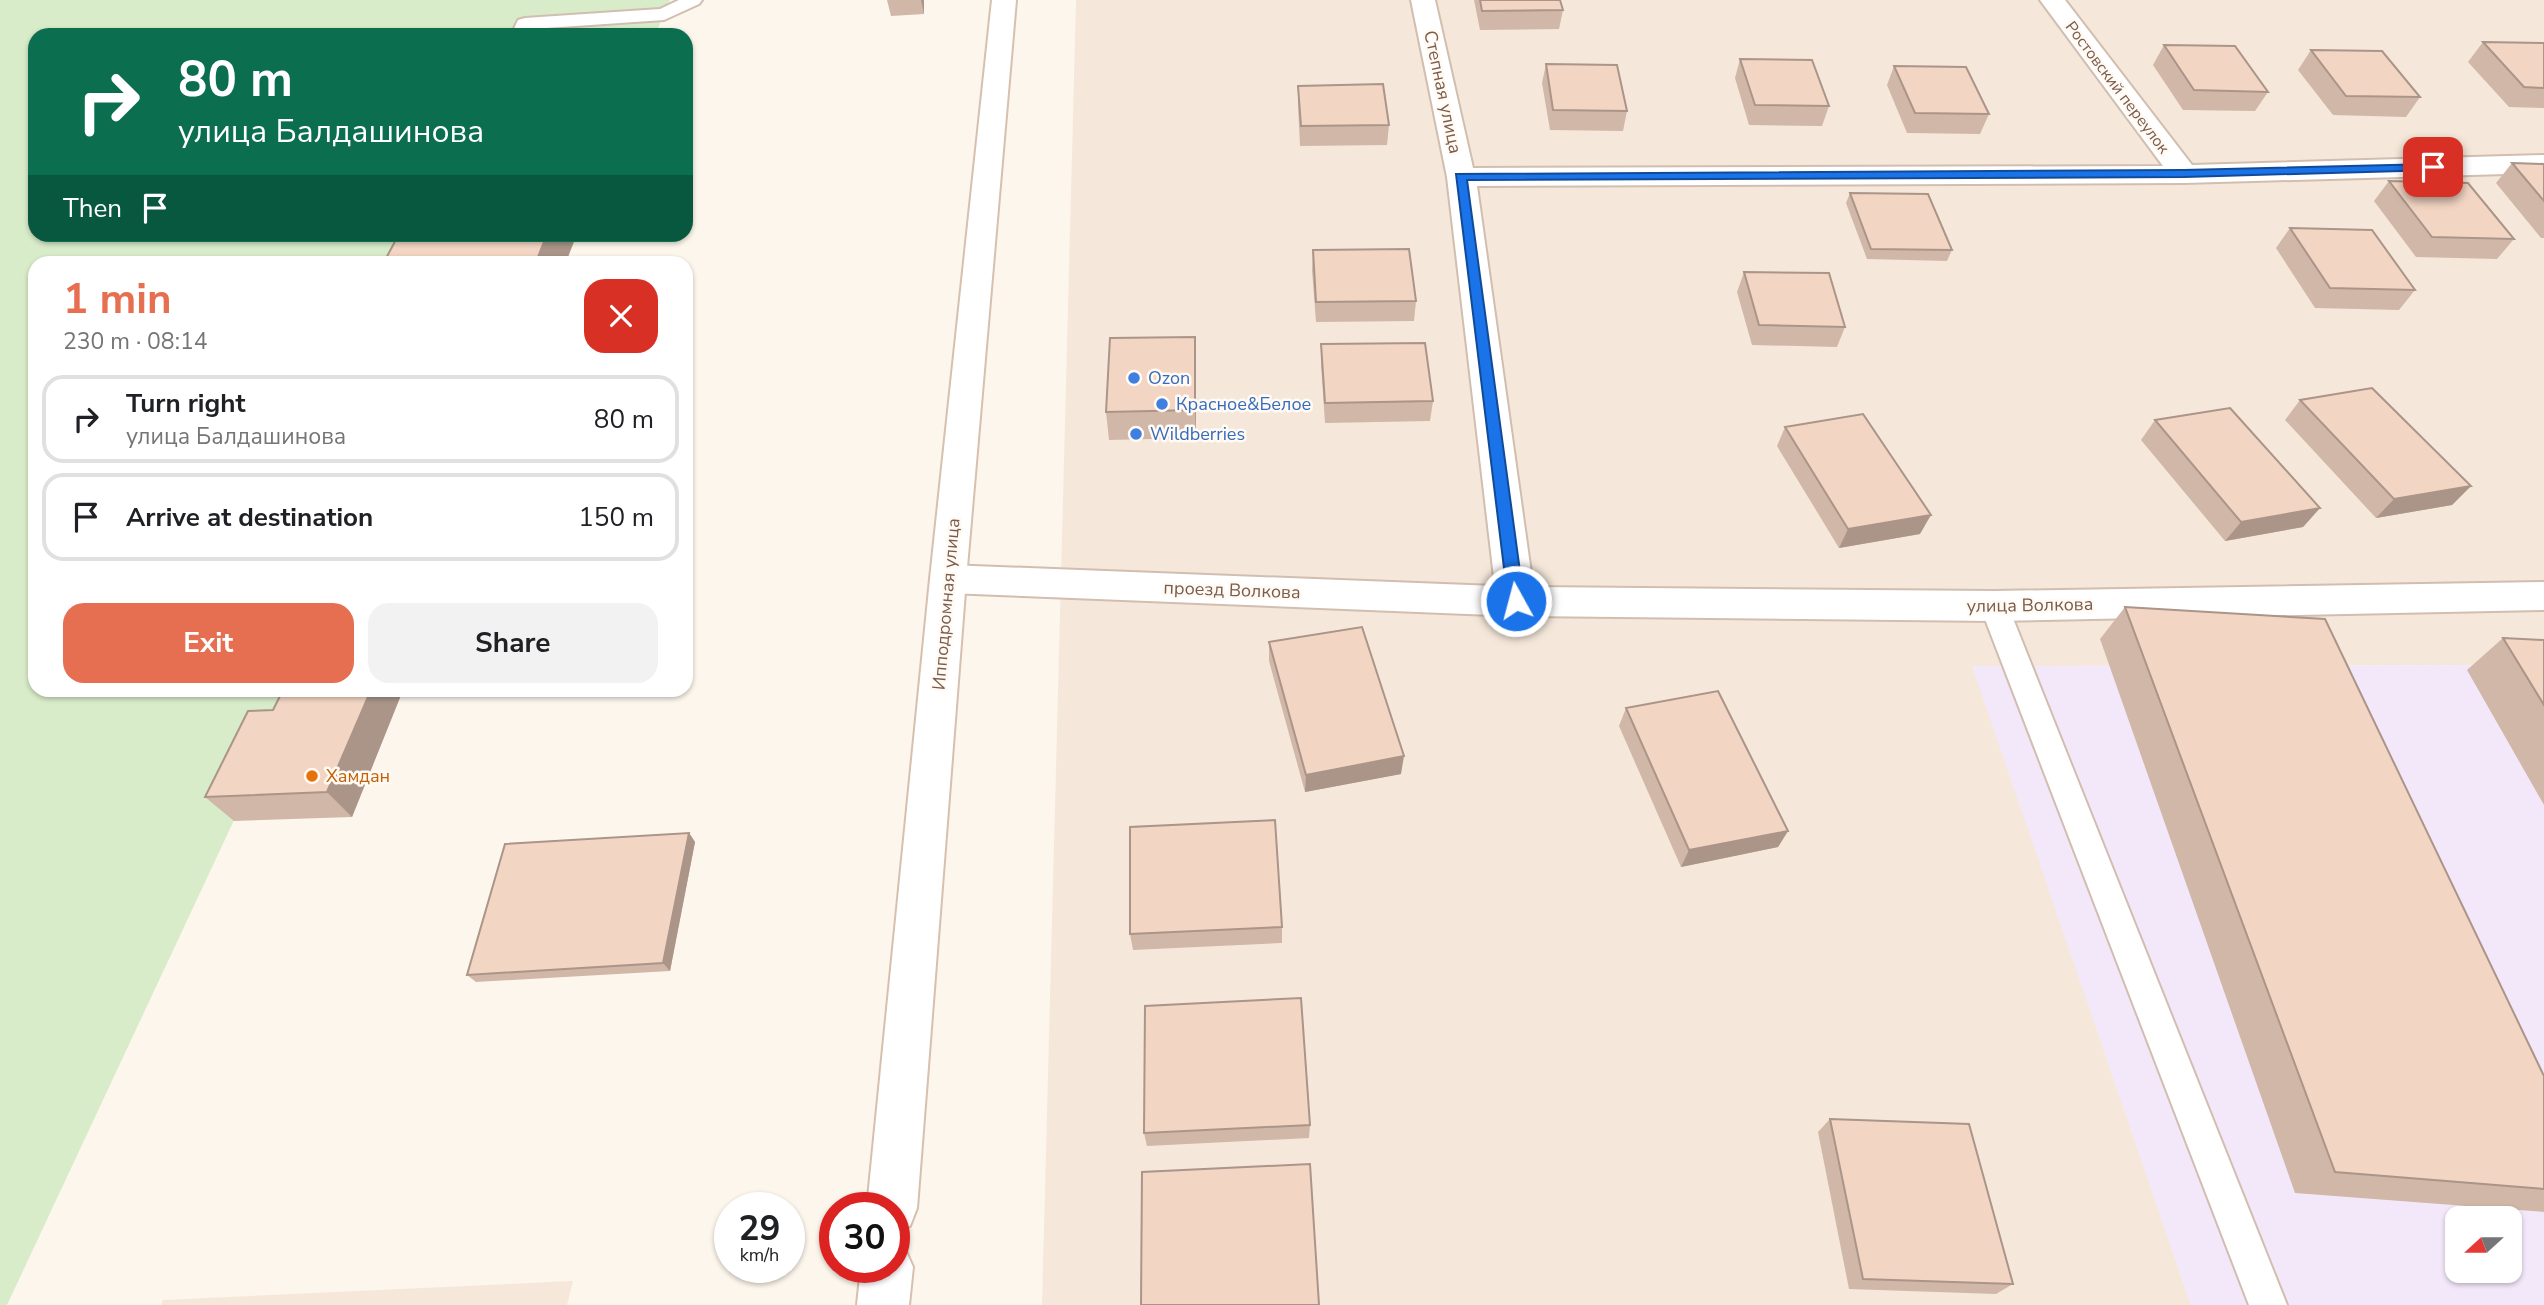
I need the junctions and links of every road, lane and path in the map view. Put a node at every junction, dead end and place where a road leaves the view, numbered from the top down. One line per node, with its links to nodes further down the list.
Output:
1 (536, 0): 6 (lane)
2 (693, 0): 7 (lane)
3 (1004, 0): 11 (street, Ипподромная улица)
4 (1423, 0): 10 (street, Степная улица)
5 (2052, 0): 9 (street, Ростовский переулок)
6 (523, 28)
7 (532, 28)
8 (2544, 164): 9 (street)
9 (2184, 174): 10 (street)
10 (1461, 177): 13 (street, Степная улица)
11 (948, 579): 13 (street, проезд Волкова); 15 (street, Ипподромная улица)
12 (2544, 596): 14 (street, улица Волкова)
13 (1516, 601): 14 (street, улица Волкова)
14 (1994, 606): 18 (lane)
15 (893, 1192)
16 (885, 1283): 17 (street)
17 (883, 1305)
18 (2268, 1305)

